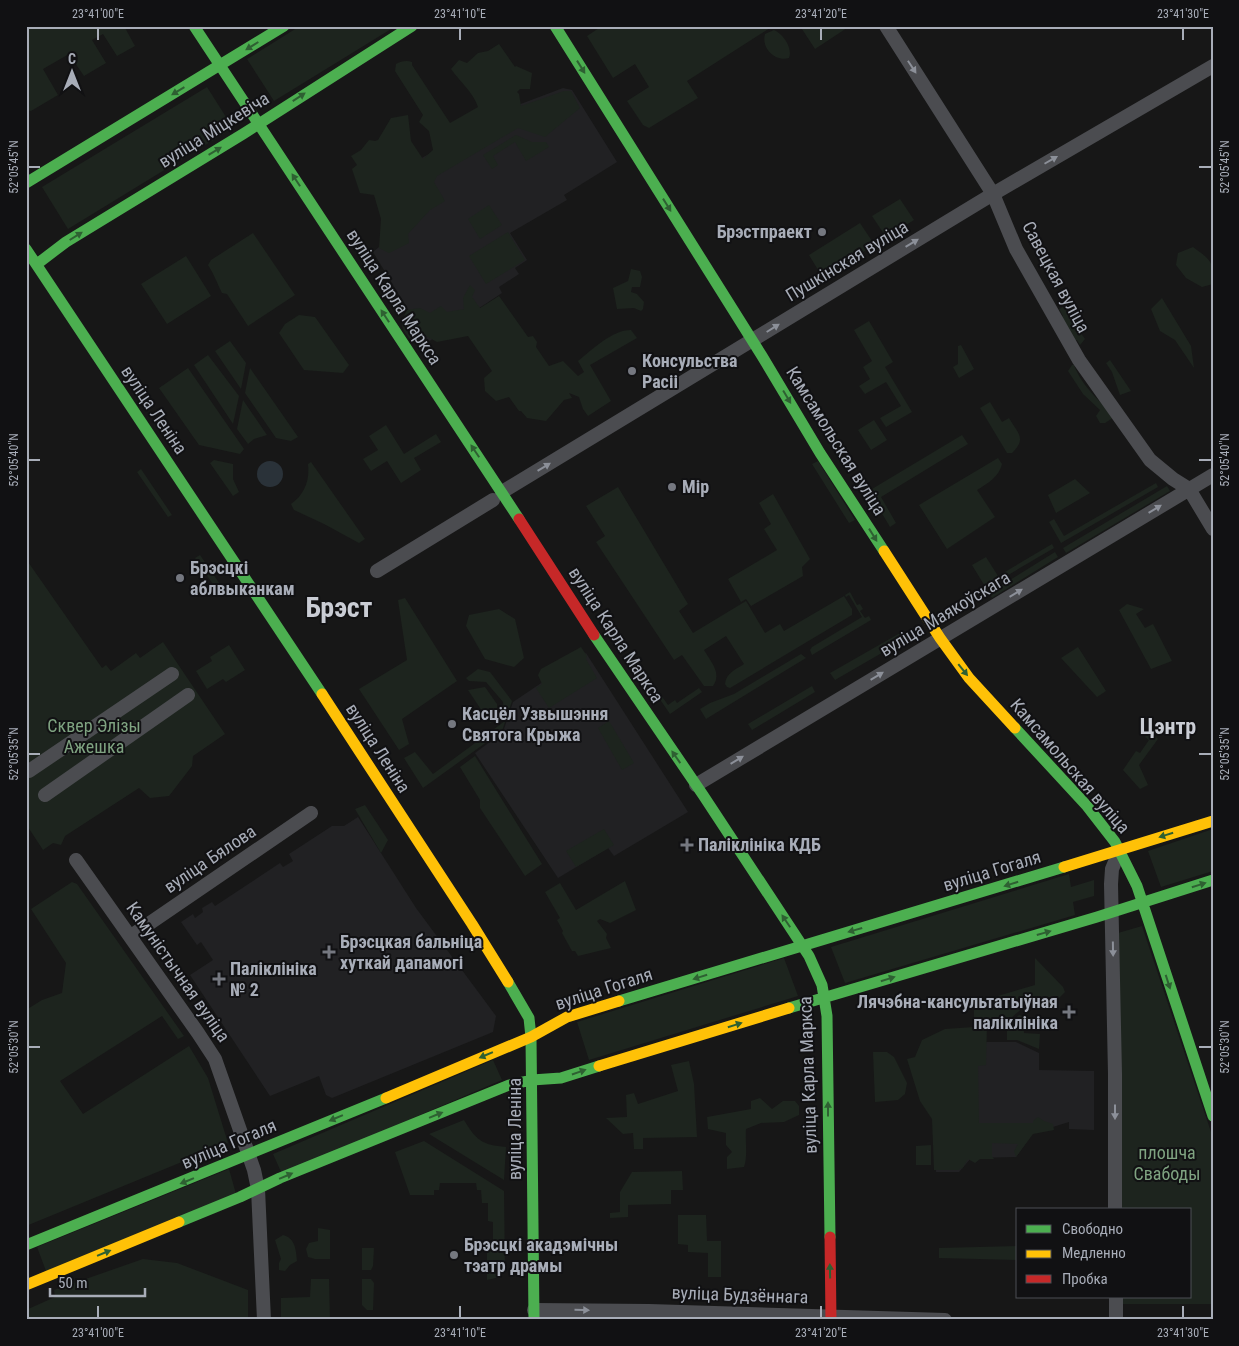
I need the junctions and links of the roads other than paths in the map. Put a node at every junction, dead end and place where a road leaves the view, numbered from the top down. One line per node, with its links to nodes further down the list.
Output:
1 (194, 26): 6 (main road, вуліца Карла Маркса)
2 (284, 26): 6 (main road, one-way to 6)
3 (412, 26): 8 (main road, вуліца Міцкевіча, one-way to 3)
4 (555, 26): 13 (main road, Камсамольская вуліца, one-way to 13)
5 (886, 26): 10 (street, Савецкая вуліца, one-way to 10)
6 (220, 66): 8 (main road, вуліца Карла Маркса); 9 (main road, one-way to 9)
7 (1213, 66): 10 (street, Пушкінская вуліца, one-way to 7)
8 (258, 124): 12 (main road, вуліца Міцкевіча, one-way to 8); 16 (main road, вуліца Карла Маркса, one-way to 8)
9 (26, 183)
10 (993, 194): 13 (street, Пушкінская вуліца, one-way to 10); 15 (street, Савецкая вуліца)
11 (26, 249): 12 (main road, вуліца Леніна)
12 (31, 268): 35 (main road, вуліца Леніна)
13 (752, 340): 16 (street, Пушкінская вуліца, one-way to 13); 19 (main road, Камсамольская вуліца, one-way to 19)
14 (1213, 475): 15 (street, вуліца Маякоўскага)
15 (1189, 489): 17 (street, Савецкая вуліца); 19 (street, вуліца Маякоўскага, one-way to 15)
16 (498, 496): 18 (street, Пушкінская вуліца); 23 (main road, вуліца Карла Маркса, one-way to 16)
17 (1213, 529)
18 (377, 571)
19 (940, 638): 23 (street, вуліца Маякоўскага, one-way to 19); 27 (main road, Камсамольская вуліца, one-way to 27)
20 (172, 674): 22 (street)
21 (188, 695): 24 (street)
22 (28, 770)
23 (696, 785): 33 (main road, вуліца Карла Маркса, one-way to 23)
24 (45, 795)
25 (311, 813): 32 (street, вуліца Бялова)
26 (1213, 820): 27 (main road, вуліца Гогаля, one-way to 27)
27 (1120, 850): 30 (main road); 31 (street); 33 (main road, вуліца Гогаля, one-way to 33)
28 (76, 860): 32 (street, Камуністычная вуліца)
29 (1213, 880): 30 (main road, one-way to 29)
30 (1143, 902): 31 (main road); 37 (main road, one-way to 37)
31 (1112, 912): 34 (main road, one-way to 31); 40 (street, one-way to 40)
32 (130, 936): 38 (street, Камуністычная вуліца)
33 (802, 946): 34 (main road, вуліца Карла Маркса); 35 (main road, вуліца Гогаля, one-way to 35)
34 (825, 998): 36 (main road, one-way to 34); 45 (main road, вуліца Карла Маркса, one-way to 34)
35 (531, 1036): 36 (main road, вуліца Леніна); 38 (main road, вуліца Гогаля, one-way to 38)
36 (532, 1080): 39 (main road, one-way to 36); 44 (main road, вуліца Леніна)
37 (1213, 1116)
38 (249, 1155): 39 (street, Камуністычная вуліца); 41 (main road, вуліца Гогаля, one-way to 41)
39 (258, 1189): 42 (main road, one-way to 39); 46 (street, Камуністычная вуліца)
40 (1115, 1208)
41 (26, 1245)
42 (26, 1285)
43 (1116, 1298): 48 (street)
44 (534, 1315): 45 (street, вуліца Будзённага, one-way to 45)
45 (831, 1318): 47 (street, вуліца Будзённага)
46 (264, 1320)
47 (945, 1320)
48 (1116, 1320)

